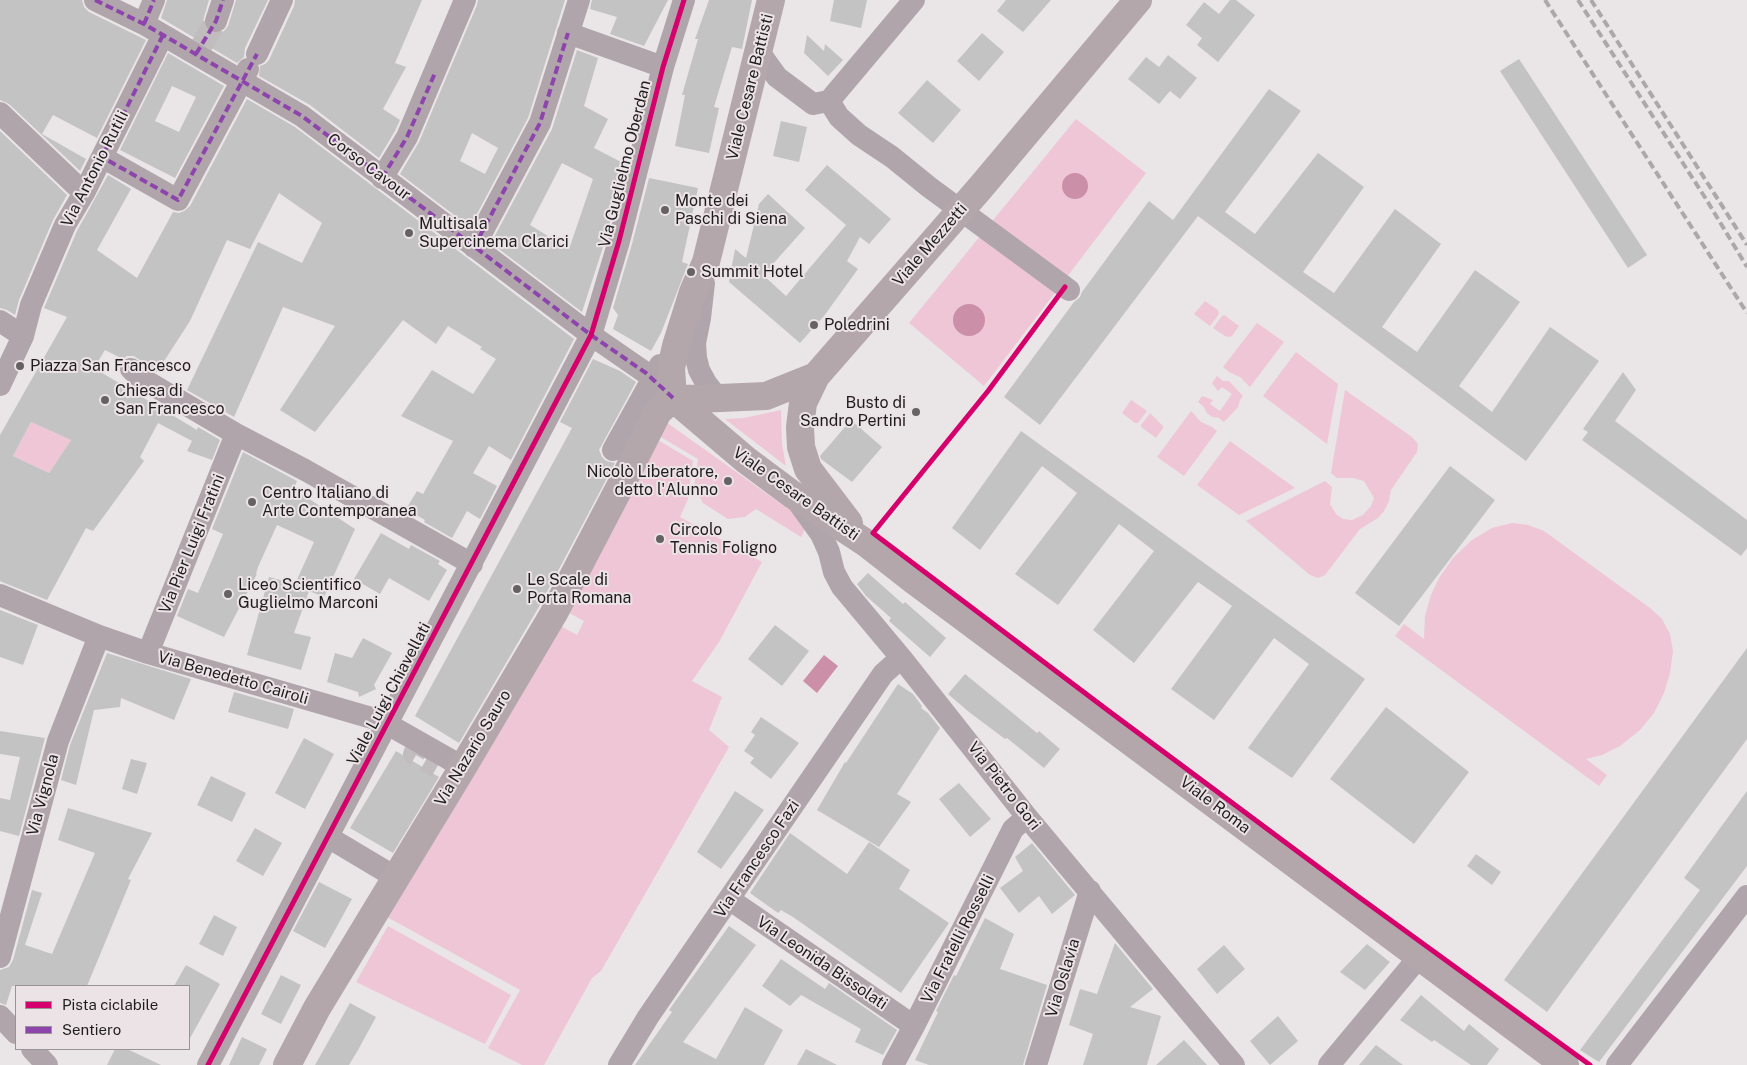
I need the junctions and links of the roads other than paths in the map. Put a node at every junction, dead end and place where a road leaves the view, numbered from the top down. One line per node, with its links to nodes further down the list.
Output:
1 (95, 0): 12 (street, Corso Cavour)
2 (154, 0): 12 (street)
3 (223, 0): 11 (street)
4 (282, 0): 17 (street)
5 (465, 0): 21 (street)
6 (579, 0): 13 (street)
7 (684, 0): 16 (street, Via Guglielmo Oberdan)
8 (771, 0): 15 (main road, Viale Cesare Battisti)
9 (914, 0): 18 (street)
10 (1138, 0): 23 (main road, Viale Mezzetti)
11 (216, 21)
12 (144, 24): 14 (street, Corso Cavour)
13 (568, 33): 16 (street); 24 (street)
14 (163, 35): 17 (street, Corso Cavour); 20 (street, Via Antonio Rutili)
15 (759, 52): 18 (street); 25 (main road, Viale Cesare Battisti)
16 (663, 67): 29 (street, Via Guglielmo Oberdan)
17 (249, 68): 20 (street); 21 (street, Corso Cavour)
18 (829, 101): 23 (street)
19 (0, 112): 22 (street)
20 (102, 157): 22 (street, Via Antonio Rutili)
21 (382, 178): 24 (street, Corso Cavour)
22 (84, 192): 30 (street, Via Antonio Rutili)
23 (961, 210): 26 (street); 32 (main road, Viale Mezzetti)
24 (474, 247): 29 (street, Corso Cavour)
25 (706, 262): 28 (main road, Viale Cesare Battisti); 36 (street, Viale Cesare Battisti)
26 (1069, 290)
27 (0, 321): 30 (street)
28 (682, 327): 33 (street); 35 (main road, Viale Cesare Battisti)
29 (591, 335): 33 (street, Corso Cavour); 41 (street, Viale Luigi Chiavellati)
30 (23, 336): 34 (street)
31 (131, 369): 37 (street)
32 (816, 376): 36 (main road, Viale Mezzetti); 40 (main road, Viale Cesare Battisti)
33 (653, 379): 35 (street, Corso Cavour); 38 (street)
34 (0, 385)
35 (673, 398): 36 (main road, Viale Mezzetti); 39 (main road, Viale Cesare Battisti); 47 (main road, Via Nazario Sauro)
36 (718, 398)
37 (236, 434): 41 (street); 44 (street, Via Pier Luigi Fratini)
38 (613, 450)
39 (793, 495): 40 (main road, Viale Cesare Battisti); 45 (street, Via Pietro Gori)
40 (866, 543): 55 (main road, Viale Roma)
41 (472, 564): 46 (street, Viale Luigi Chiavellati)
42 (1, 598): 43 (street, Via Benedetto Cairoli)
43 (99, 636): 44 (street, Via Benedetto Cairoli); 54 (street, Via Vignola)
44 (148, 653): 46 (street, Via Benedetto Cairoli)
45 (903, 660): 48 (street, Via Pietro Gori); 53 (street, Via Francesco Fazi)
46 (386, 724): 47 (street, Via Benedetto Cairoli); 49 (street, Viale Luigi Chiavellati)
47 (452, 771): 50 (main road, Via Nazario Sauro)
48 (1028, 817): 51 (street, Via Pietro Gori); 57 (street, Via Fratelli Rosselli)
49 (328, 837): 50 (street); 61 (street, Viale Luigi Chiavellati)
50 (395, 877): 62 (main road, Via Nazario Sauro)
51 (1090, 891): 65 (street, Via Oslavia); 66 (street, Via Pietro Gori)
52 (1747, 896): 69 (street)
53 (729, 899): 57 (street, Via Leonida Bissolati); 63 (street, Via Francesco Fazi)
54 (0, 957)
55 (1419, 957): 67 (street); 68 (main road, Viale Roma)
56 (0, 1016): 58 (street)
57 (914, 1026): 64 (street, Via Fratelli Rosselli)
58 (15, 1032)
59 (33, 1050): 60 (street)
60 (47, 1065)
61 (208, 1065)
62 (287, 1065)
63 (619, 1065)
64 (893, 1065)
65 (1036, 1065)
66 (1234, 1065)
67 (1329, 1065)
68 (1565, 1065)
69 (1617, 1065)

